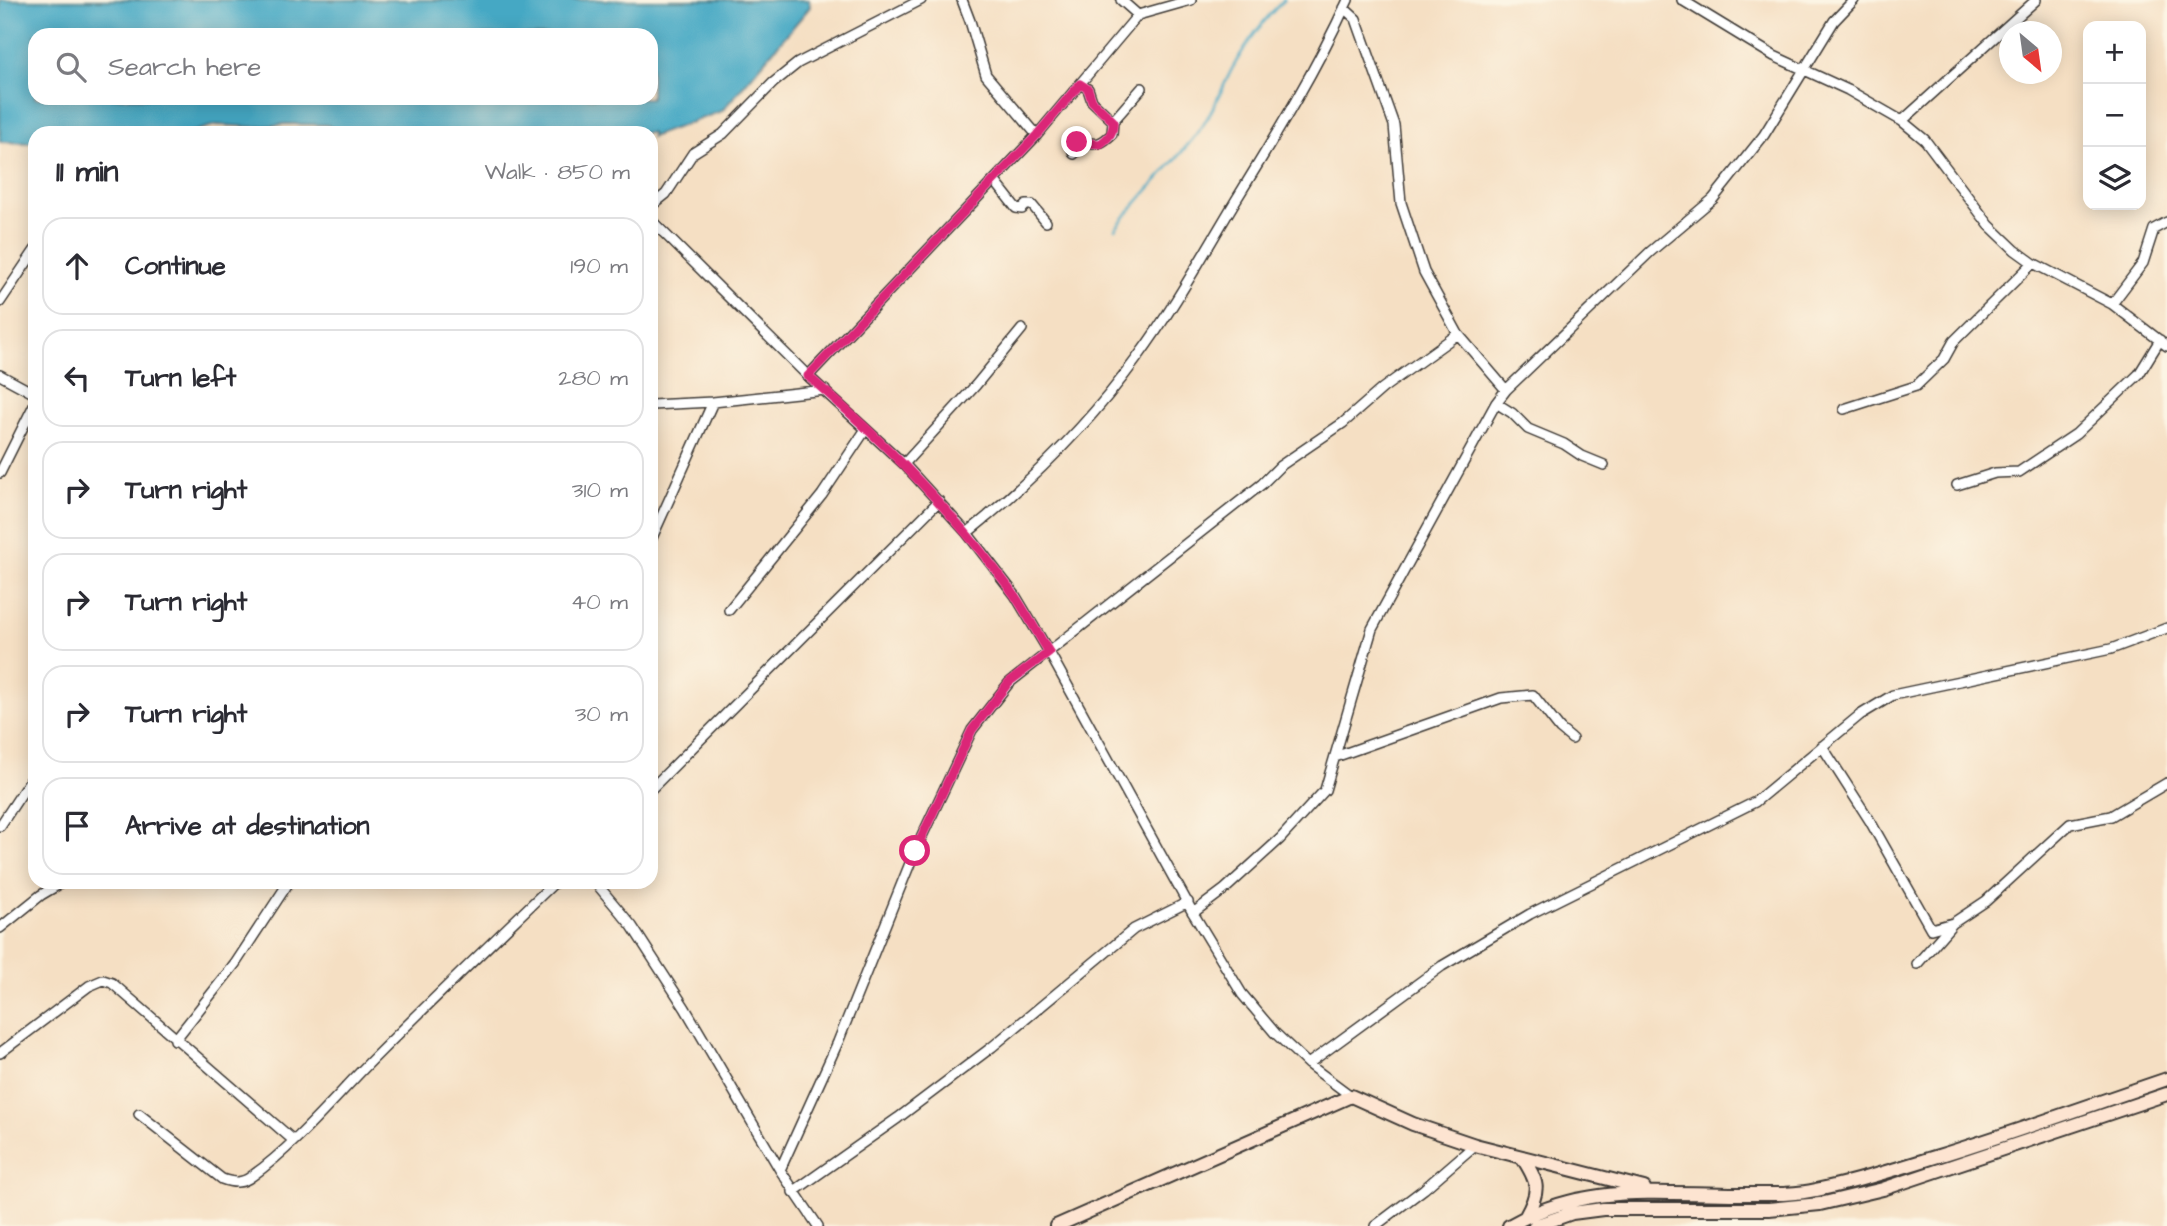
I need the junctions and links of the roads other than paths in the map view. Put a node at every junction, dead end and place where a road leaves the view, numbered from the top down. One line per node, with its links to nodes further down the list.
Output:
1 (922, 0): 18 (street)
2 (962, 0): 15 (street)
3 (1121, 0): 9 (street)
4 (1191, 0): 9 (street)
5 (1682, 0): 10 (street)
6 (1854, 0): 10 (street)
7 (2036, 0): 14 (street)
8 (1346, 4): 27 (street); 46 (street)
9 (1138, 15): 11 (street)
10 (1804, 72): 14 (street); 33 (street)
11 (1080, 84): 13 (street); 15 (street)
12 (1142, 88): 13 (street)
13 (1113, 121): 16 (street)
14 (1902, 121): 23 (street)
15 (1037, 135): 17 (street)
16 (1074, 154)
17 (994, 180): 19 (street); 30 (street)
18 (658, 199)
19 (1046, 222)
20 (2167, 222): 25 (street)
21 (658, 227): 30 (street)
22 (28, 260): 24 (street)
23 (2033, 263): 25 (street); 37 (street)
24 (0, 302)
25 (2112, 304): 28 (street)
26 (1022, 329): 40 (street)
27 (1458, 334): 33 (street); 49 (street)
28 (2164, 343): 43 (street)
29 (0, 374): 31 (street)
30 (808, 376): 32 (street)
31 (28, 390)
32 (825, 390): 34 (street); 39 (street)
33 (1506, 390): 35 (street)
34 (713, 402): 36 (street); 45 (street)
35 (1496, 403): 41 (street); 52 (street)
36 (658, 405)
37 (1844, 409)
38 (28, 417): 42 (street)
39 (866, 429): 40 (street); 47 (street)
40 (904, 464): 44 (street)
41 (1604, 466)
42 (0, 474)
43 (1957, 485)
44 (939, 501): 46 (street); 53 (street)
45 (658, 524)
46 (967, 533): 49 (street)
47 (729, 610)
48 (2167, 628): 51 (street)
49 (1049, 652): 61 (street); 76 (street)
50 (1572, 739): 52 (street)
51 (1822, 746): 63 (street); 68 (street)
52 (1335, 757): 62 (street)
53 (658, 782)
54 (2167, 782): 63 (street)
55 (28, 784): 56 (street)
56 (0, 826)
57 (51, 889): 64 (street)
58 (284, 889): 66 (street)
59 (548, 889): 73 (street)
60 (602, 889): 76 (street)
61 (1188, 902): 62 (street); 77 (street)
62 (1193, 913): 68 (street)
63 (1953, 923): 65 (street)
64 (0, 928)
65 (1917, 964)
66 (175, 1040): 67 (street); 73 (street)
67 (0, 1053)
68 (1308, 1064): 71 (street)
69 (2167, 1079): 78 (main road)
70 (2167, 1094): 84 (main road)
71 (1351, 1096): 74 (main road); 81 (main road)
72 (139, 1114): 73 (street)
73 (293, 1140)
74 (1475, 1145): 75 (main road); 82 (street)
75 (1522, 1157): 78 (main road); 79 (main road)
76 (780, 1170): 77 (street)
77 (793, 1192): 80 (street)
78 (1658, 1192): 79 (main road)
79 (1526, 1216): 83 (main road)
80 (818, 1226)
81 (1056, 1226)
82 (1375, 1226)
83 (1508, 1226)
84 (1535, 1226)

